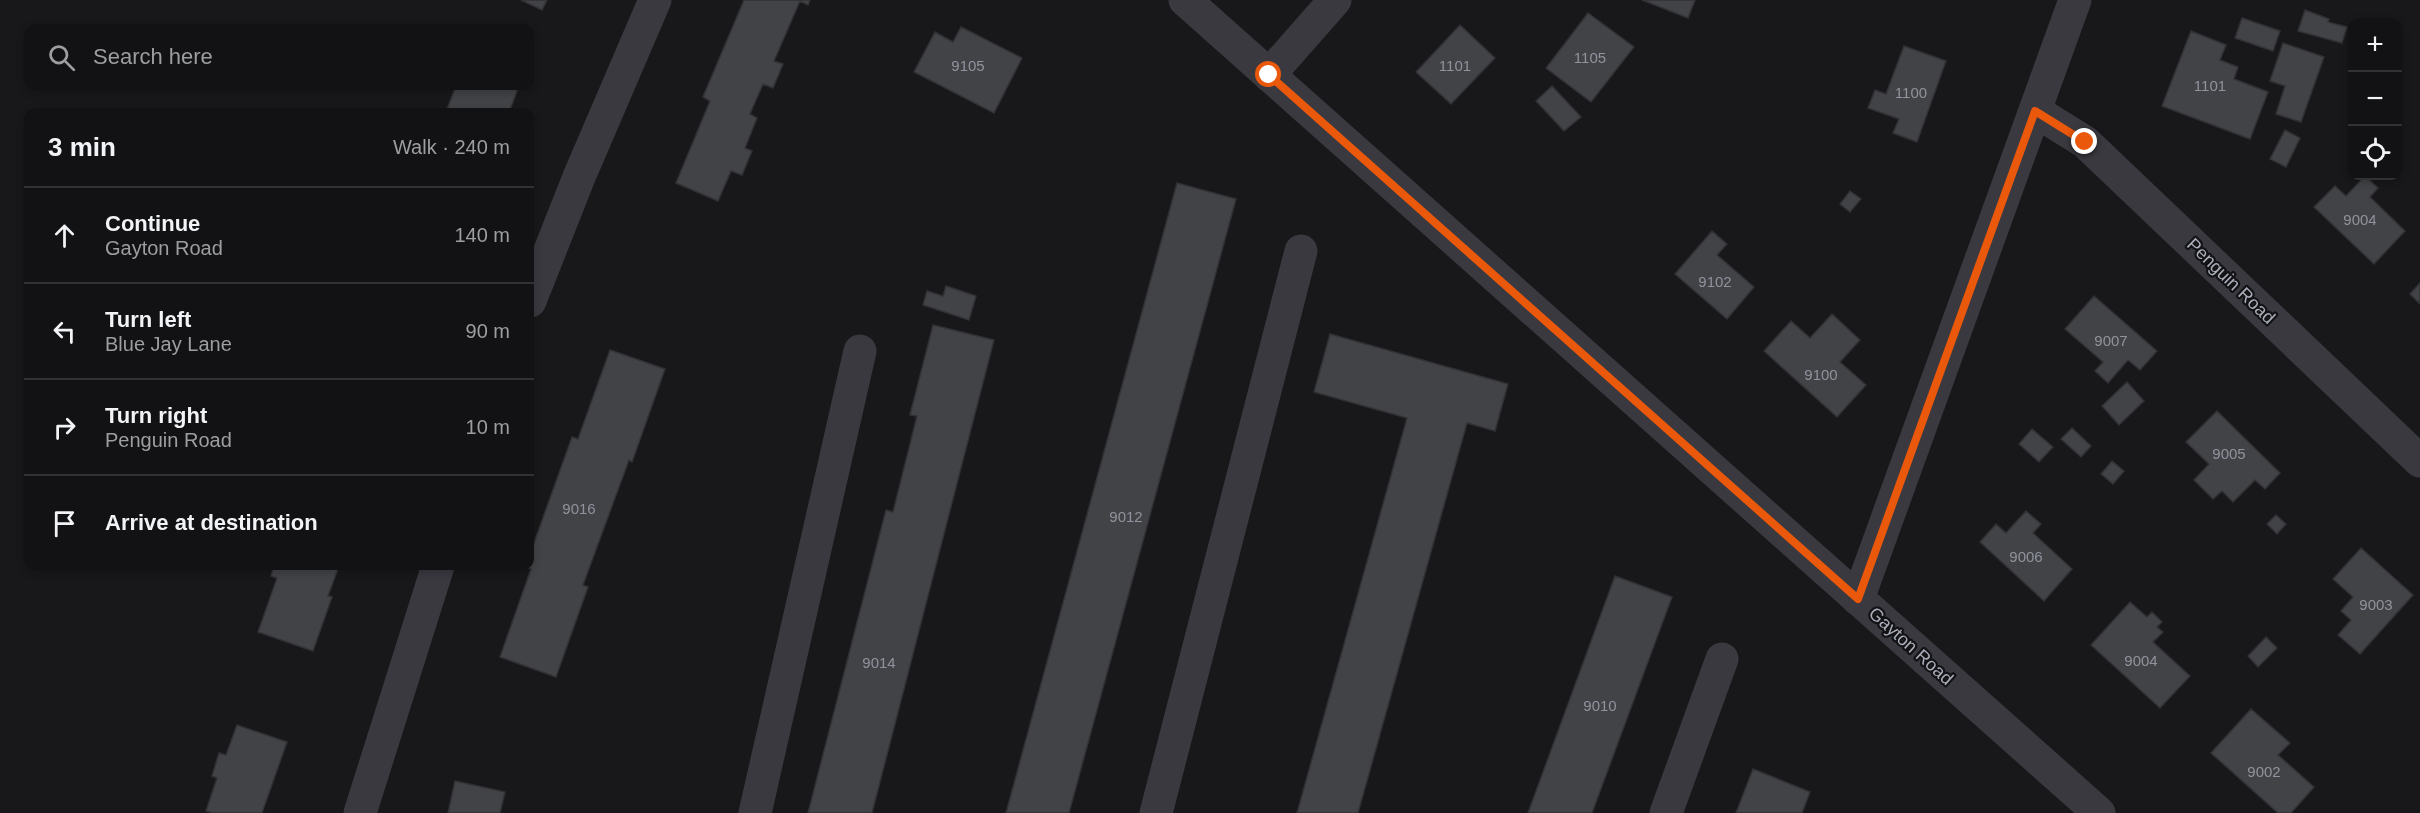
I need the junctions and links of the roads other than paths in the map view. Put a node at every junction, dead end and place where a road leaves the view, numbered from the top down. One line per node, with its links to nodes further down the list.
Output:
1 (655, 0): 8 (street)
2 (1185, 0): 5 (street, Gayton Road)
3 (1335, 0): 5 (street)
4 (2075, 0): 6 (street)
5 (1269, 75): 12 (street, Gayton Road)
6 (2035, 111): 10 (street, Penguin Road); 12 (street)
7 (1301, 251): 16 (street)
8 (534, 291)
9 (860, 351): 15 (street)
10 (2420, 461)
11 (437, 570): 14 (street)
12 (1858, 599): 18 (street, Gayton Road)
13 (1722, 659): 17 (street)
14 (360, 813)
15 (755, 813)
16 (1156, 813)
17 (1666, 813)
18 (2099, 813)

